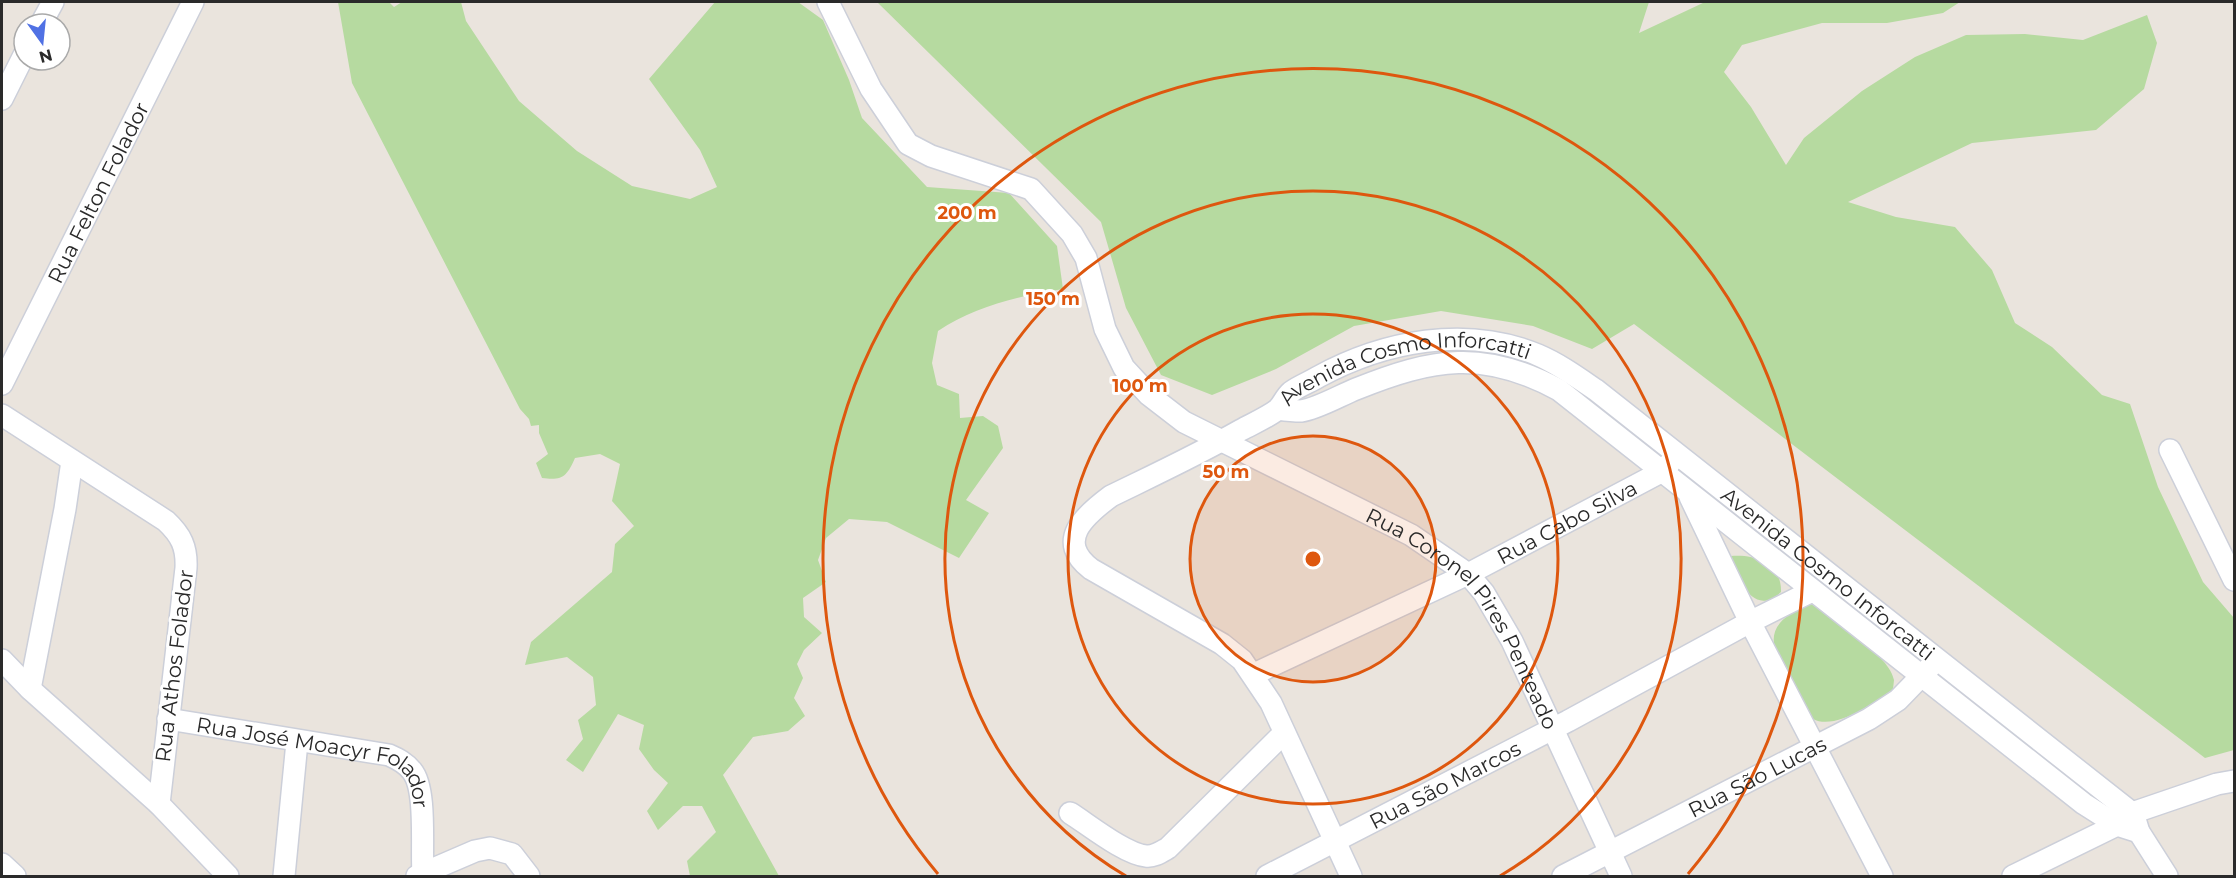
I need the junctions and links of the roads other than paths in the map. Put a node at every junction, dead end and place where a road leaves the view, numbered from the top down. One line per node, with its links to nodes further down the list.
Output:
1 (193, 2): 5 (street, Rua Felton Folador)
2 (828, 2): 8 (street, Rua Coronel Pires Penteado)
3 (16, 72): 4 (street)
4 (2, 99)
5 (2, 384)
6 (1278, 409): 8 (street); 10 (street, Avenida Cosmo Inforcatti); 12 (street, Avenida Cosmo Inforcatti)
7 (2, 415): 11 (street)
8 (1222, 441): 14 (street, Rua Coronel Pires Penteado); 20 (street)
9 (2170, 450): 15 (street)
10 (1678, 455): 12 (street, Rua Cabo Silva); 18 (street, Avenida Cosmo Inforcatti)
11 (72, 461): 22 (street); 23 (street, Rua Athos Folador)
12 (1661, 472): 13 (street, Avenida Cosmo Inforcatti); 14 (street, Rua Cabo Silva)
13 (1688, 492): 16 (street, Avenida Cosmo Inforcatti); 17 (street)
14 (1468, 574): 20 (street, Rua Cabo Silva); 24 (street, Rua Coronel Pires Penteado)
15 (2235, 580)
16 (1812, 591): 17 (street, Rua São Marcos); 21 (street, Avenida Cosmo Inforcatti)
17 (1750, 622): 24 (street, Rua São Marcos); 27 (street)
18 (1937, 659): 21 (street, Rua São Lucas); 31 (street, Avenida Cosmo Inforcatti)
19 (3, 666): 22 (street)
20 (1254, 674): 25 (street)
21 (1922, 677): 27 (street, Rua São Lucas); 31 (street, Avenida Cosmo Inforcatti)
22 (30, 689): 29 (street)
23 (168, 718): 26 (street, Rua José Moacyr Folador); 29 (street, Rua Athos Folador)
24 (1553, 729): 32 (street, Rua São Marcos); 33 (street, Rua Coronel Pires Penteado)
25 (1284, 733): 30 (street); 32 (street)
26 (297, 741): 35 (street, Rua José Moacyr Folador); 38 (street)
27 (1814, 748): 33 (street, Rua São Lucas); 44 (street)
28 (2235, 781): 31 (street)
29 (159, 804): 37 (street)
30 (1070, 813)
31 (2130, 823): 45 (street); 46 (street)
32 (1335, 842): 40 (street, Rua São Marcos); 41 (street)
33 (1609, 852): 42 (street, Rua São Lucas); 43 (street, Rua Coronel Pires Penteado)
34 (2, 864): 36 (street)
35 (420, 875): 39 (street)
36 (15, 876)
37 (228, 876)
38 (284, 876)
39 (529, 876)
40 (1267, 876)
41 (1351, 876)
42 (1563, 876)
43 (1621, 876)
44 (1882, 876)
45 (2013, 876)
46 (2167, 876)

